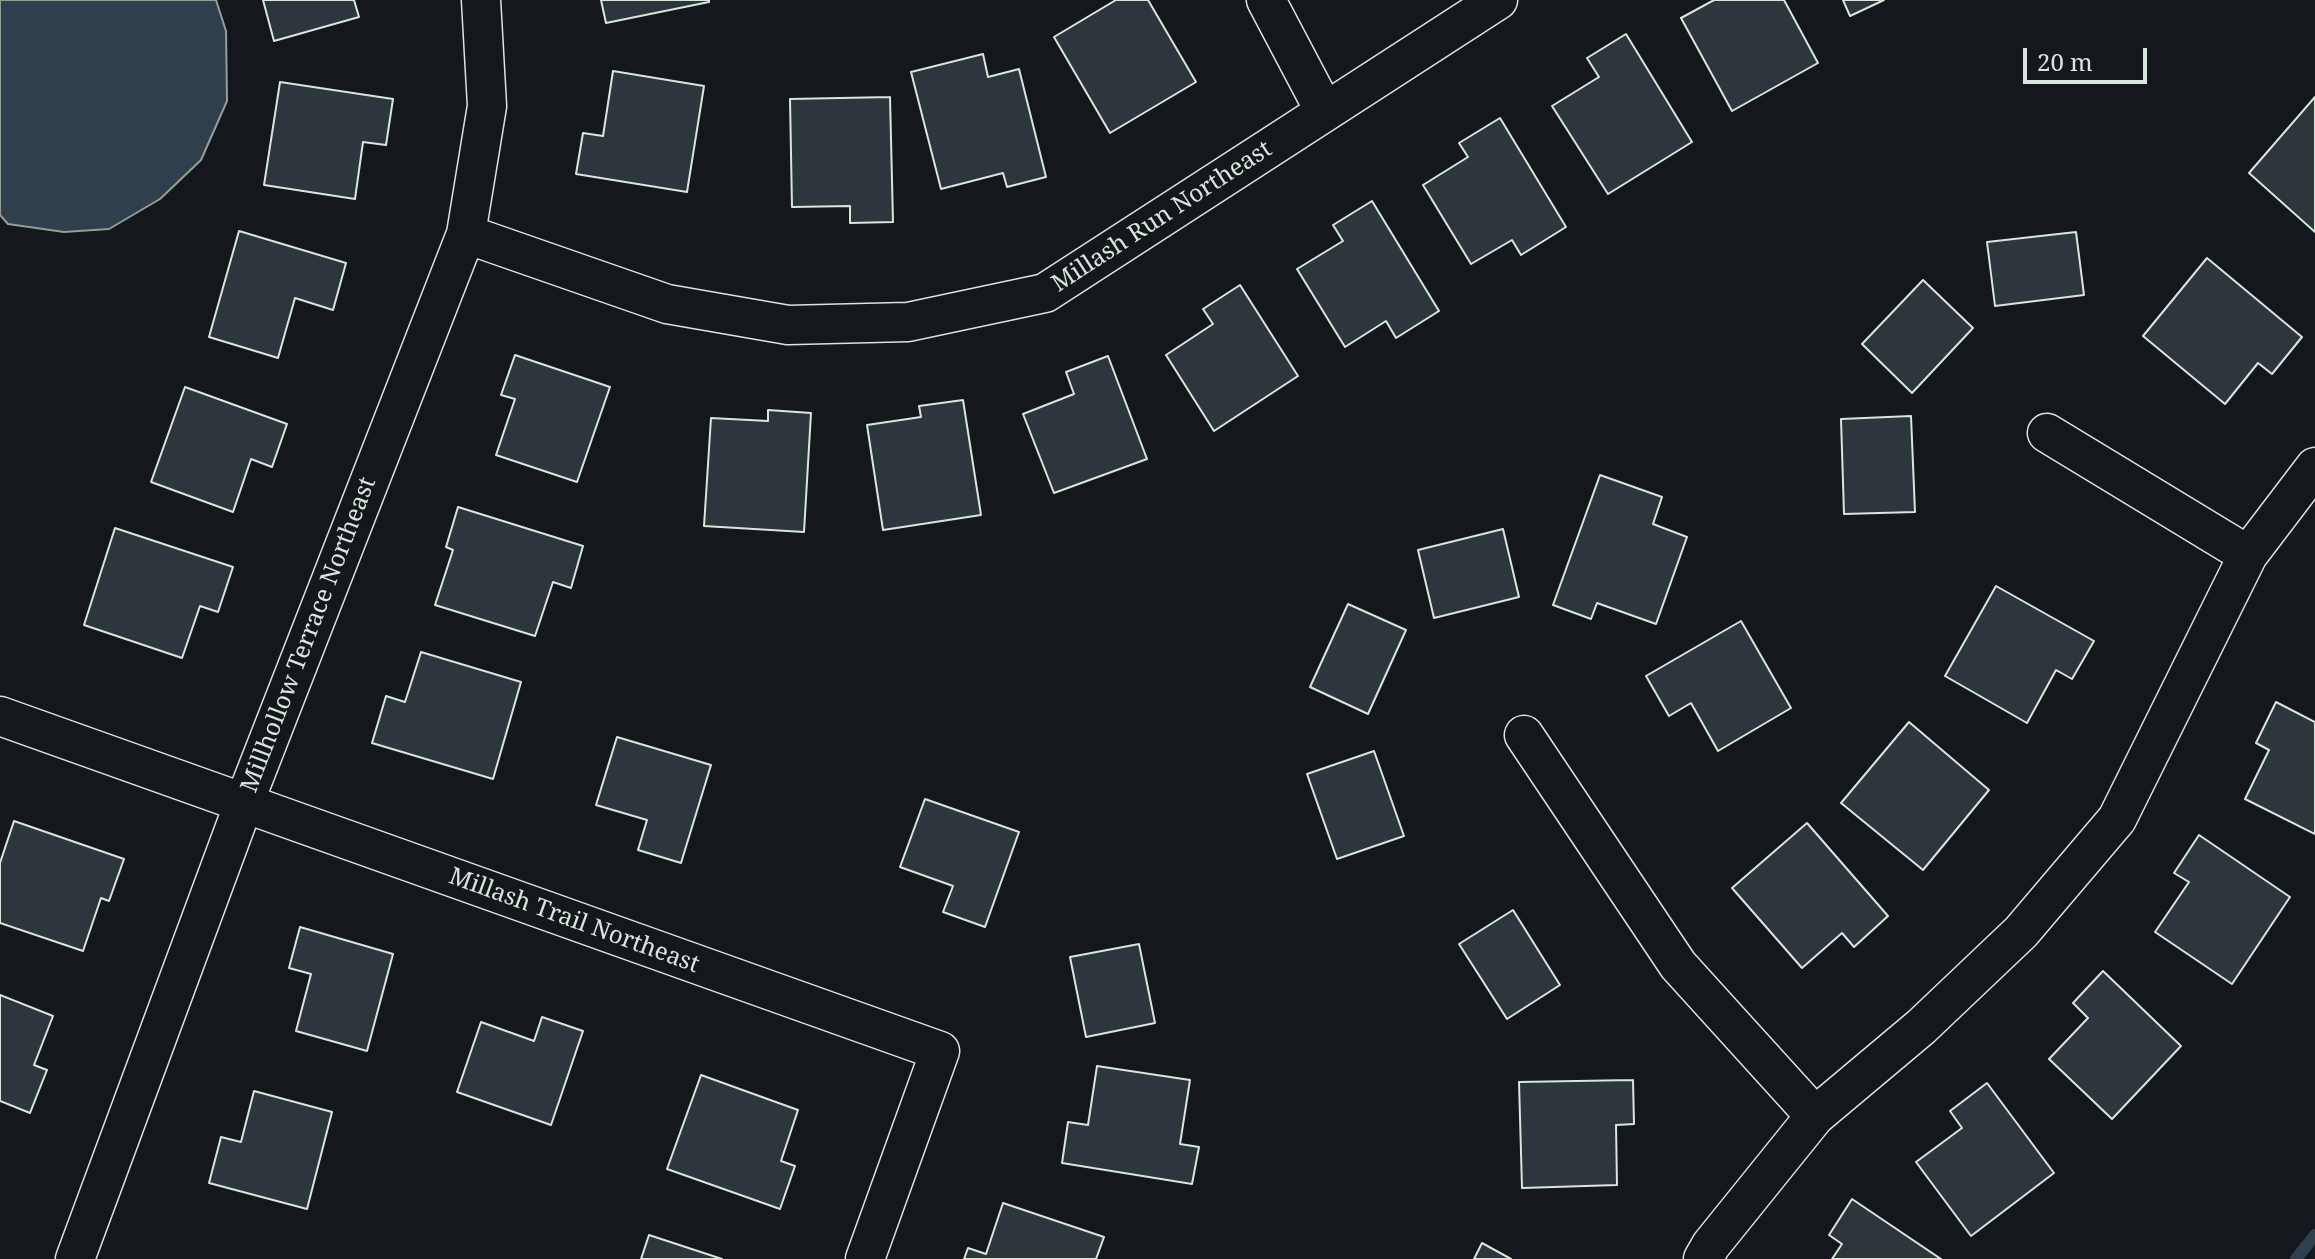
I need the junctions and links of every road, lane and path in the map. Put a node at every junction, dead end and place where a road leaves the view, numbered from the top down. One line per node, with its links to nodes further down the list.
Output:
1 (481, 0): 5 (street, Millhollow Terrace Northeast)
2 (1266, 0): 4 (street)
3 (1498, 0): 4 (street, Millash Run Northeast)
4 (1325, 112): 5 (street, Millash Run Northeast)
5 (466, 234): 11 (street, Millhollow Terrace Northeast)
6 (2047, 433): 8 (street)
7 (2315, 467): 8 (street)
8 (2248, 555): 12 (street)
9 (0, 716): 11 (street, Millash Trail Northeast)
10 (1524, 735): 12 (street)
11 (244, 803): 13 (street, Millhollow Terrace Northeast); 14 (street, Millash Trail Northeast)
12 (1815, 1116): 15 (street)
13 (75, 1259)
14 (865, 1259)
15 (1703, 1259)

